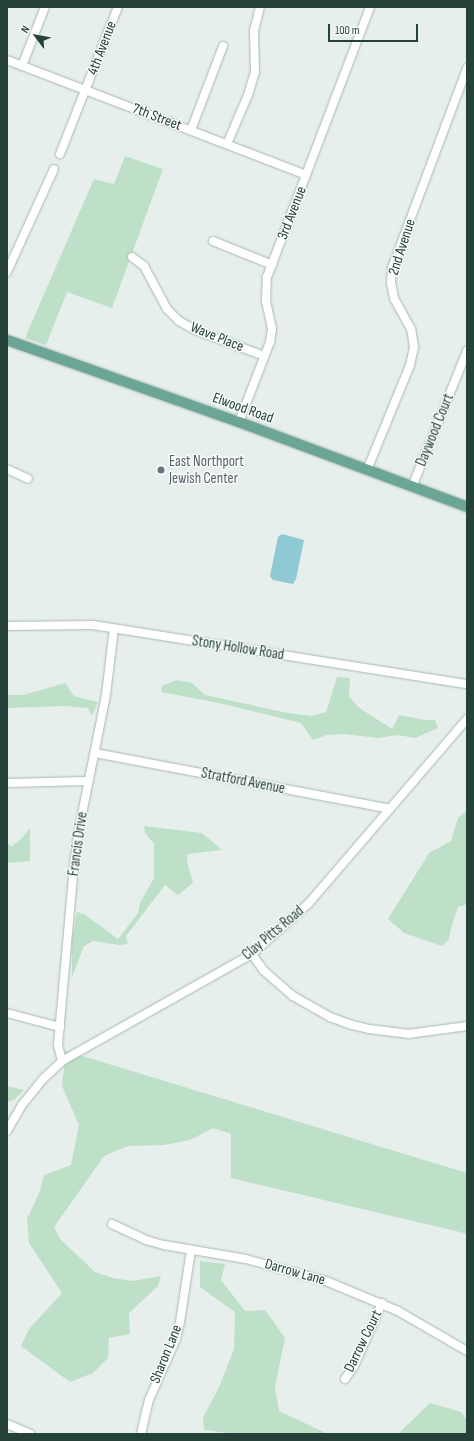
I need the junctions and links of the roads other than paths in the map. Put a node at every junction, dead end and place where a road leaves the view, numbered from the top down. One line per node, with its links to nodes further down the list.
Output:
1 (45, 7): 7 (street)
2 (118, 7): 9 (street, 4th Avenue)
3 (260, 7): 11 (street)
4 (369, 7): 14 (street, 3rd Avenue)
5 (224, 46): 10 (street)
6 (7, 60): 7 (street, 7th Street)
7 (22, 66): 9 (street, 7th Street)
8 (467, 68): 24 (street, 2nd Avenue)
9 (86, 89): 10 (street, 7th Street); 12 (street, 4th Avenue)
10 (191, 130): 11 (street, 7th Street)
11 (227, 144): 14 (street, 7th Street)
12 (60, 154)
13 (54, 169): 18 (street)
14 (306, 175): 17 (street, 3rd Avenue)
15 (213, 242): 17 (street)
16 (132, 257): 21 (street, Wave Place)
17 (272, 265): 21 (street, 3rd Avenue)
18 (7, 272)
19 (7, 340): 22 (main road, Elwood Road)
20 (467, 351): 26 (street, Daywood Court)
21 (264, 356): 22 (street, 3rd Avenue)
22 (239, 422): 24 (main road, Elwood Road)
23 (7, 469): 25 (street)
24 (368, 470): 26 (main road, Elwood Road)
25 (28, 479)
26 (412, 487): 27 (main road, Elwood Road)
27 (467, 507)
28 (7, 626): 29 (street, Stony Hollow Road)
29 (114, 628): 30 (street, Stony Hollow Road); 32 (street, Francis Drive)
30 (467, 684)
31 (467, 719): 35 (street, Clay Pitts Road)
32 (95, 753): 33 (street, Francis Drive); 35 (street, Stratford Avenue)
33 (88, 781): 34 (street); 38 (street, Francis Drive)
34 (7, 783)
35 (390, 809): 36 (street, Clay Pitts Road)
36 (252, 954): 39 (street); 40 (street, Clay Pitts Road)
37 (7, 1013): 38 (street)
38 (60, 1027): 40 (street, Francis Drive)
39 (467, 1027)
40 (62, 1061): 41 (street, Clay Pitts Road)
41 (7, 1131)
42 (112, 1224): 43 (street, Darrow Lane)
43 (191, 1250): 44 (street, Darrow Lane); 49 (street, Sharon Lane)
44 (382, 1303): 45 (street, Darrow Lane); 46 (street, Darrow Court)
45 (467, 1351)
46 (345, 1379)
47 (7, 1424): 48 (street)
48 (30, 1434)
49 (141, 1434)

